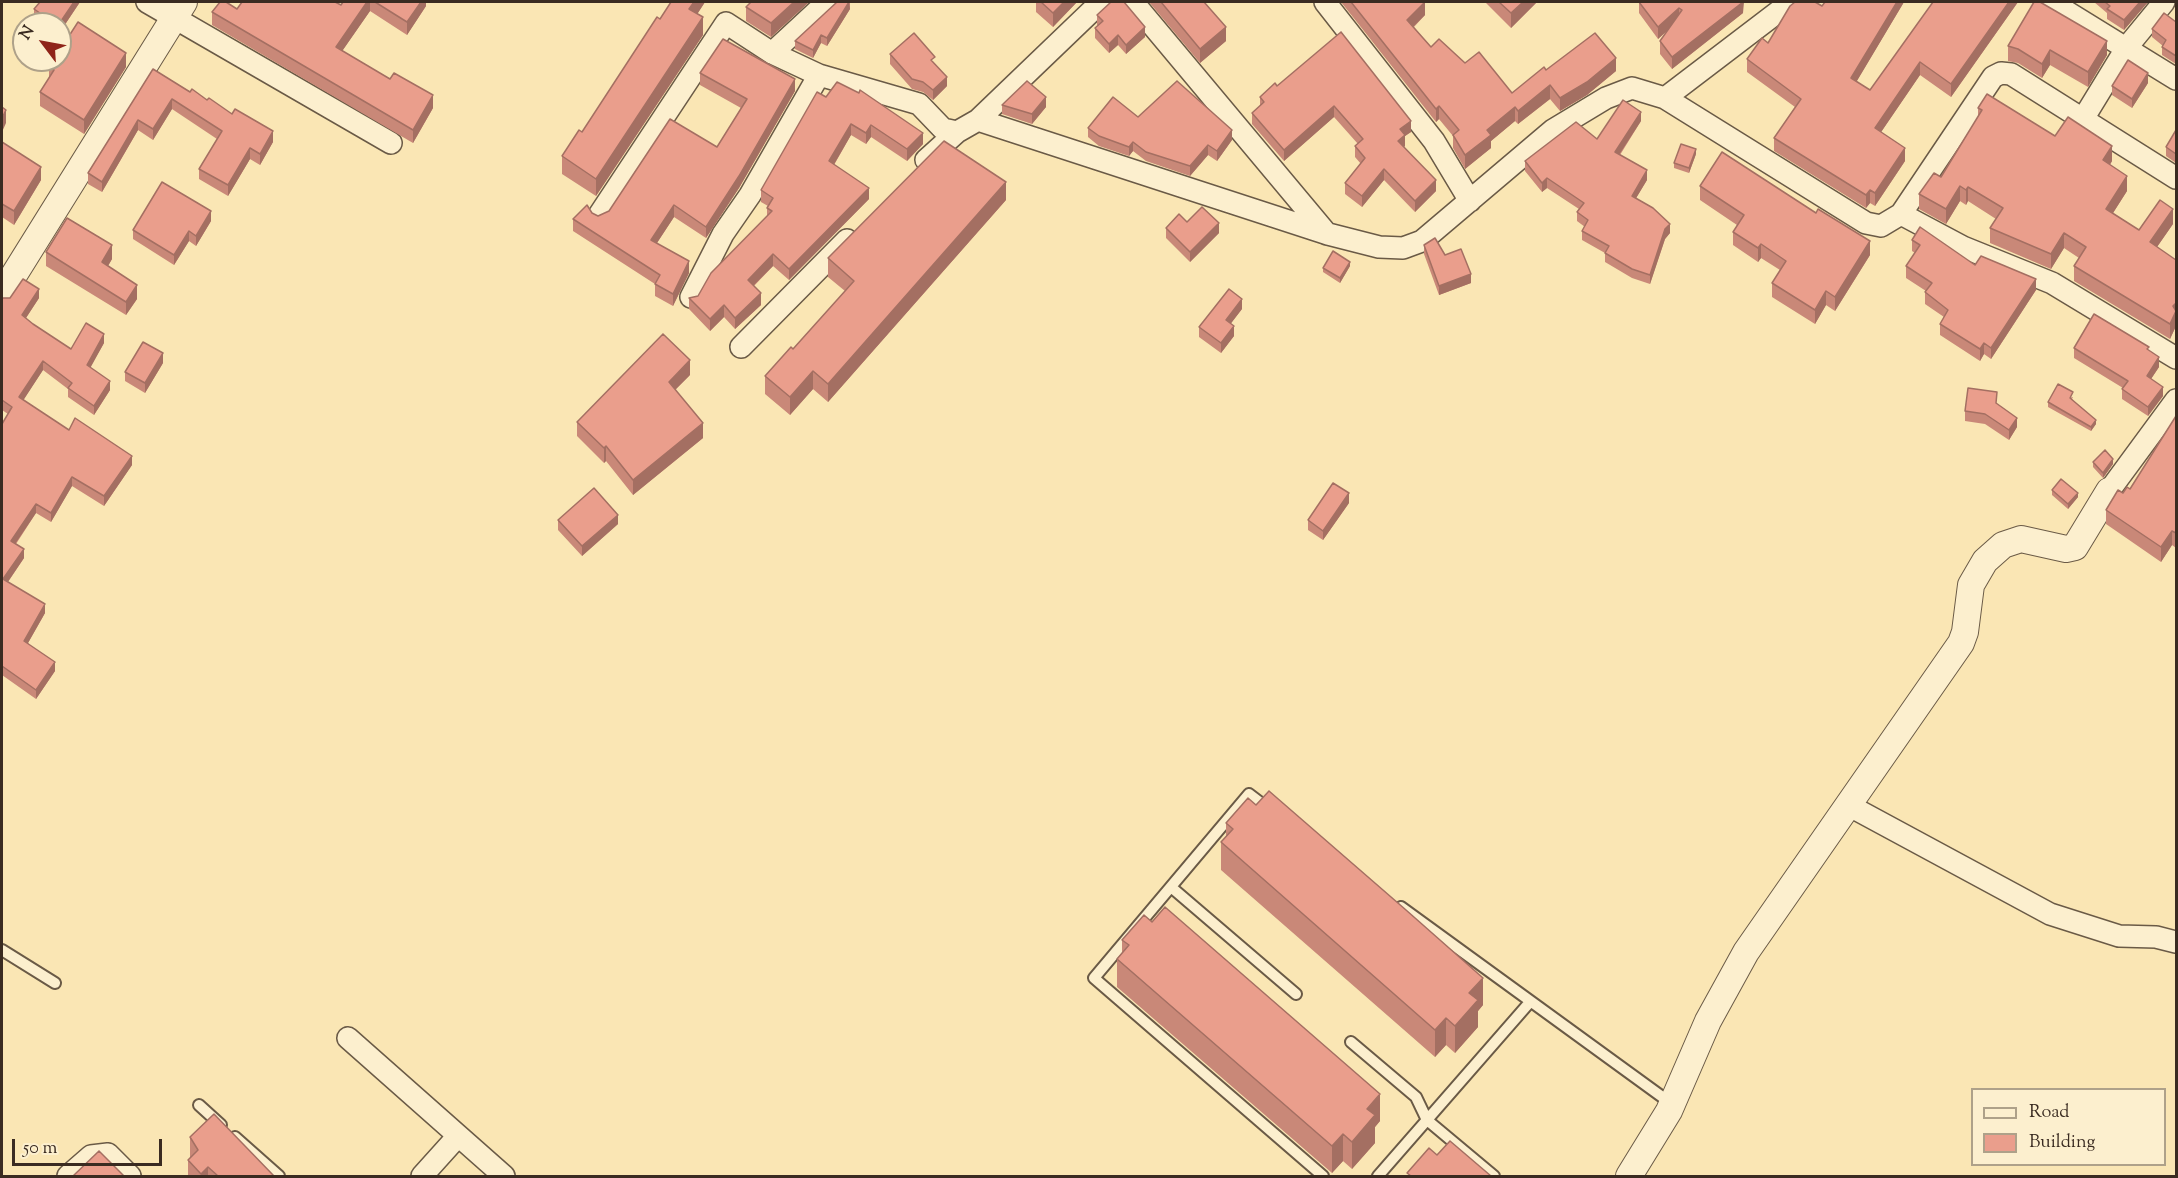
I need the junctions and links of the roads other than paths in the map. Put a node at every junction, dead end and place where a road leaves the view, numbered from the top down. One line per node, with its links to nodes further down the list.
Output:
1 (147, 2): 9 (street)
2 (827, 2): 11 (street)
3 (1101, 2): 16 (street)
4 (1133, 2): 25 (street)
5 (1325, 2): 21 (street)
6 (1791, 2): 14 (street)
7 (2051, 2): 10 (street)
8 (2164, 2): 10 (street)
9 (179, 10): 18 (street); 26 (street)
10 (2127, 47): 13 (street); 15 (street)
11 (772, 53): 12 (street); 23 (street)
12 (819, 75): 17 (street); 27 (street)
13 (2176, 79)
14 (1665, 98): 21 (street); 22 (street)
15 (2083, 119): 20 (street); 22 (street)
16 (978, 120): 17 (street); 25 (street)
17 (957, 132): 19 (street)
18 (391, 143)
19 (914, 172)
20 (2176, 178)
21 (1470, 201): 25 (street)
22 (1900, 214): 29 (street)
23 (599, 215)
24 (864, 222): 28 (street)
25 (1328, 234)
26 (2, 294)
27 (691, 297)
28 (741, 347)
29 (2176, 358)
30 (2176, 400): 31 (street)
31 (2109, 491): 32 (street)
32 (1848, 805): 36 (street); 43 (street)
33 (1277, 815): 34 (lane)
34 (1170, 887): 39 (lane); 52 (lane)
35 (1391, 899): 40 (lane)
36 (2176, 942)
37 (2, 950): 38 (lane)
38 (55, 983)
39 (1296, 994)
40 (1530, 1002): 43 (lane); 45 (lane)
41 (348, 1038): 46 (street)
42 (1351, 1042): 45 (lane)
43 (1672, 1104): 55 (street)
44 (198, 1105): 49 (lane)
45 (1427, 1120): 53 (lane); 54 (lane)
46 (458, 1136): 50 (street); 51 (street)
47 (68, 1176): 48 (street)
48 (130, 1176)
49 (279, 1176)
50 (422, 1176)
51 (504, 1176)
52 (1323, 1176)
53 (1378, 1176)
54 (1494, 1176)
55 (1629, 1176)

